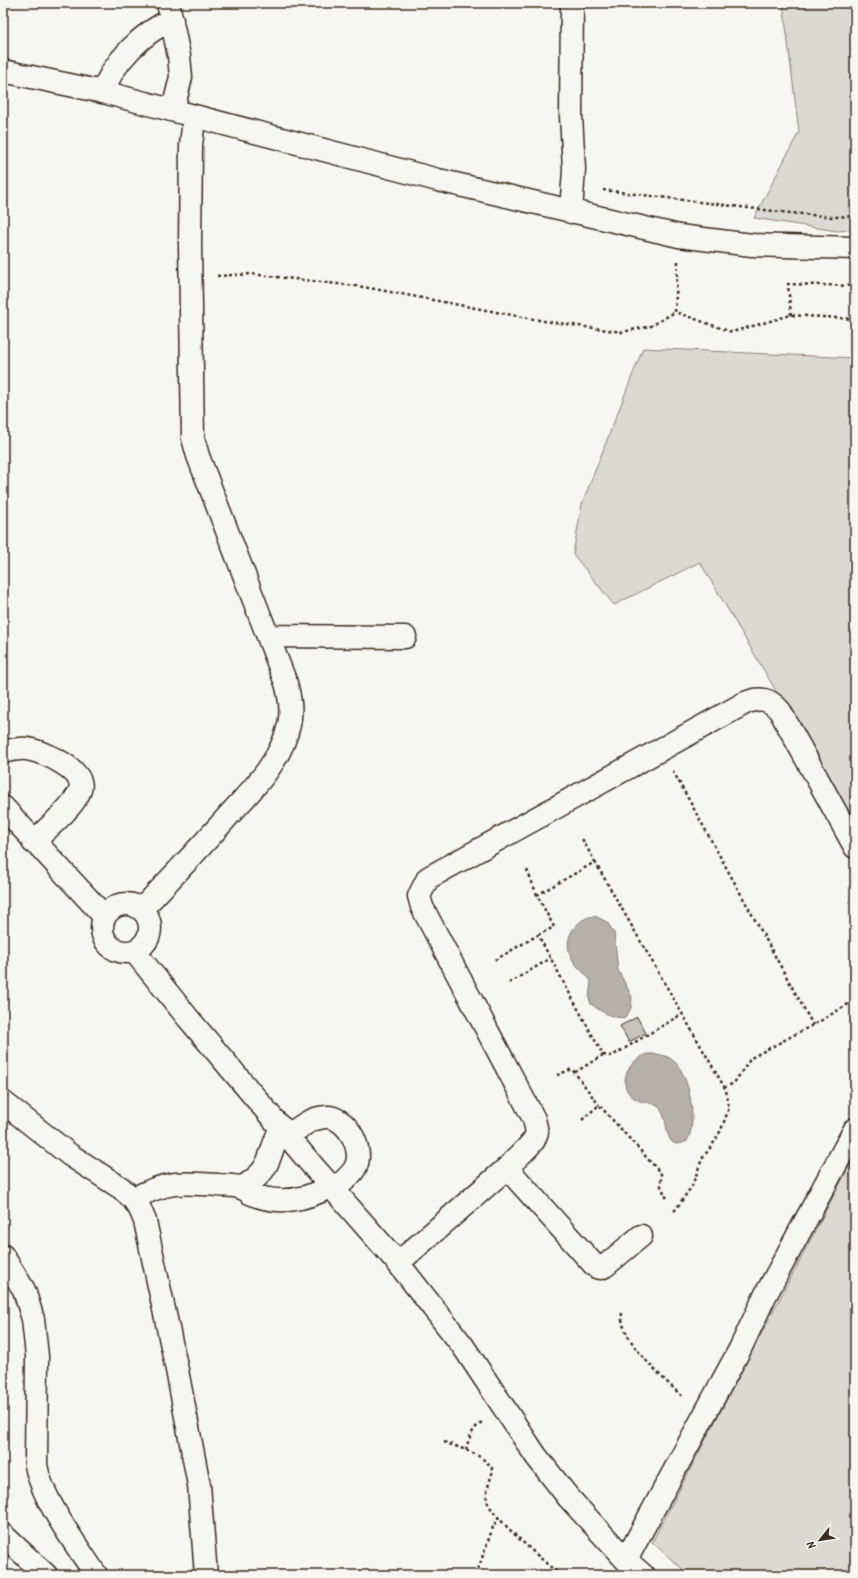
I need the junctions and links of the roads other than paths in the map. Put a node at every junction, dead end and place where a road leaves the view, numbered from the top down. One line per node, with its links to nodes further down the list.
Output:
1 (572, 3): 7 (street)
2 (170, 11): 4 (street); 5 (street)
3 (3, 71): 4 (street)
4 (103, 92): 5 (street)
5 (173, 110): 6 (street)
6 (194, 117): 7 (street); 9 (street)
7 (571, 212): 8 (street)
8 (855, 248)
9 (268, 636): 10 (street); 15 (street)
10 (405, 637)
11 (3, 752): 13 (street)
12 (3, 808): 13 (street)
13 (33, 842): 16 (street)
14 (855, 847): 21 (street)
15 (142, 909): 16 (street); 17 (street)
16 (104, 916): 17 (street)
17 (134, 951): 20 (street)
18 (3, 1102): 24 (street)
19 (855, 1130): 29 (street)
20 (284, 1132): 22 (street); 23 (street); 23 (street)
21 (507, 1168): 25 (street); 27 (street)
22 (241, 1188): 23 (street); 24 (street)
23 (333, 1188): 27 (street)
24 (133, 1199): 32 (street)
25 (641, 1236)
26 (3, 1256): 31 (street)
27 (398, 1263): 29 (street)
28 (3, 1535): 30 (street)
29 (626, 1560): 33 (street)
30 (46, 1575)
31 (96, 1575)
32 (206, 1575)
33 (643, 1575)

